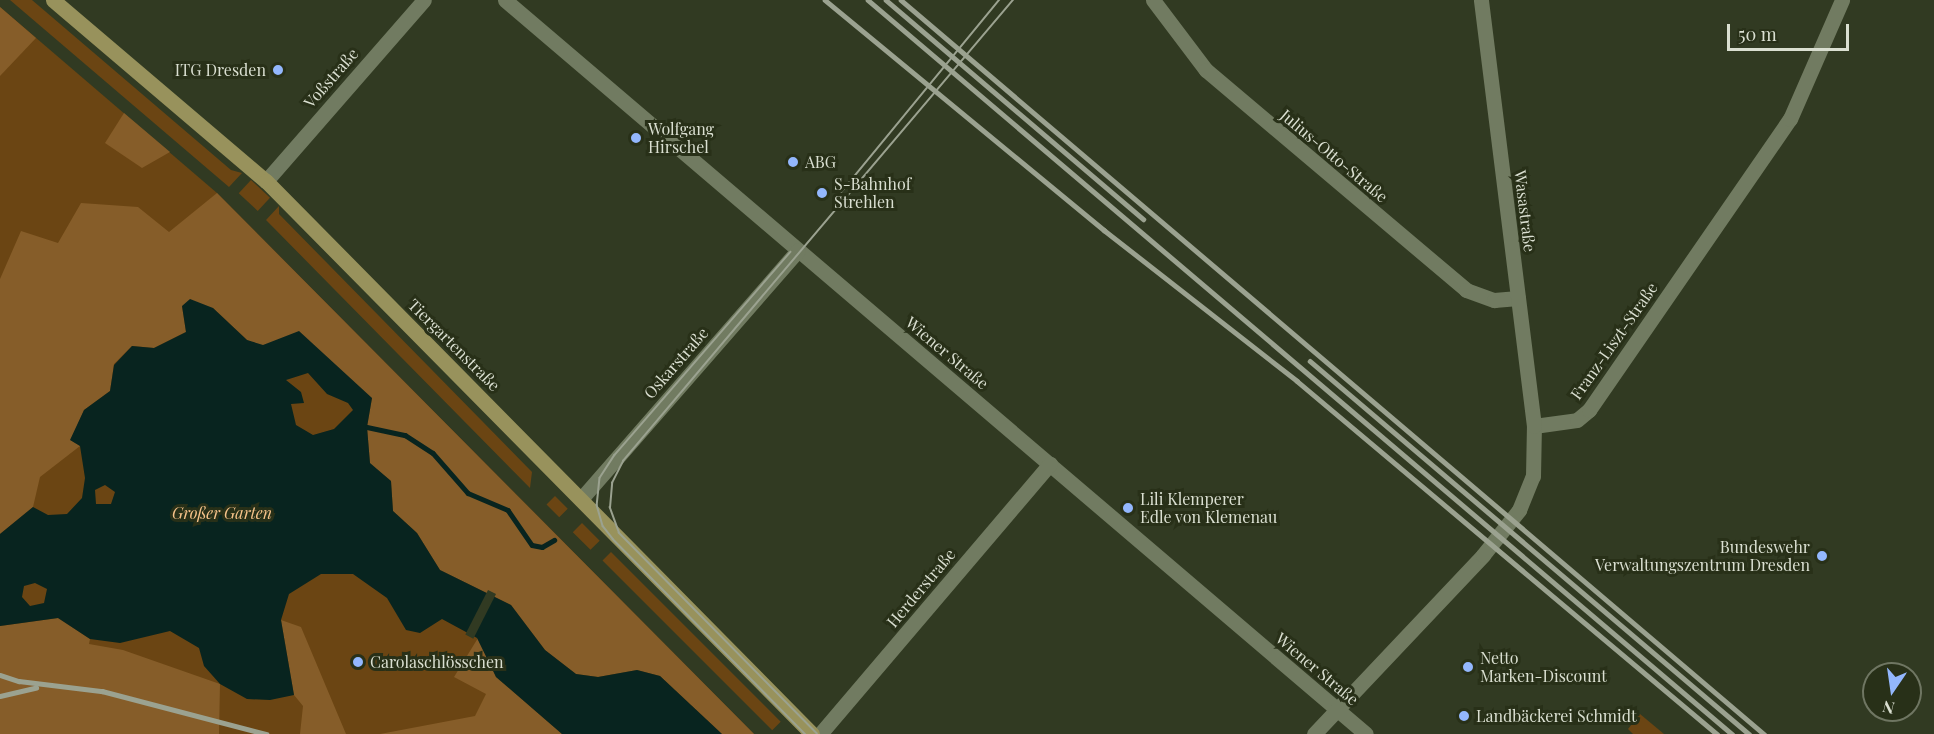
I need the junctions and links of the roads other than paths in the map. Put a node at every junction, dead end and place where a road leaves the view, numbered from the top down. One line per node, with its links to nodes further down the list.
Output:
1 (53, 0): 7 (main road, Tiergartenstraße)
2 (424, 0): 7 (street, Voßstraße)
3 (505, 0): 8 (street, Wiener Straße)
4 (1153, 0): 9 (street, Julius-Otto-Straße)
5 (1481, 0): 9 (street, Wasastraße)
6 (1842, 0): 10 (street, Franz-Liszt-Straße)
7 (266, 181): 12 (main road, Tiergartenstraße)
8 (798, 250): 11 (street, Wiener Straße); 12 (street, Oskarstraße)
9 (1518, 298): 10 (street, Wasastraße)
10 (1534, 426): 13 (street)
11 (1050, 464): 13 (street, Wiener Straße); 15 (street, Herderstraße)
12 (581, 499): 14 (main road, Tiergartenstraße)
13 (1337, 710): 16 (street); 17 (street, Wiener Straße)
14 (812, 734)
15 (820, 734)
16 (1314, 734)
17 (1366, 734)

